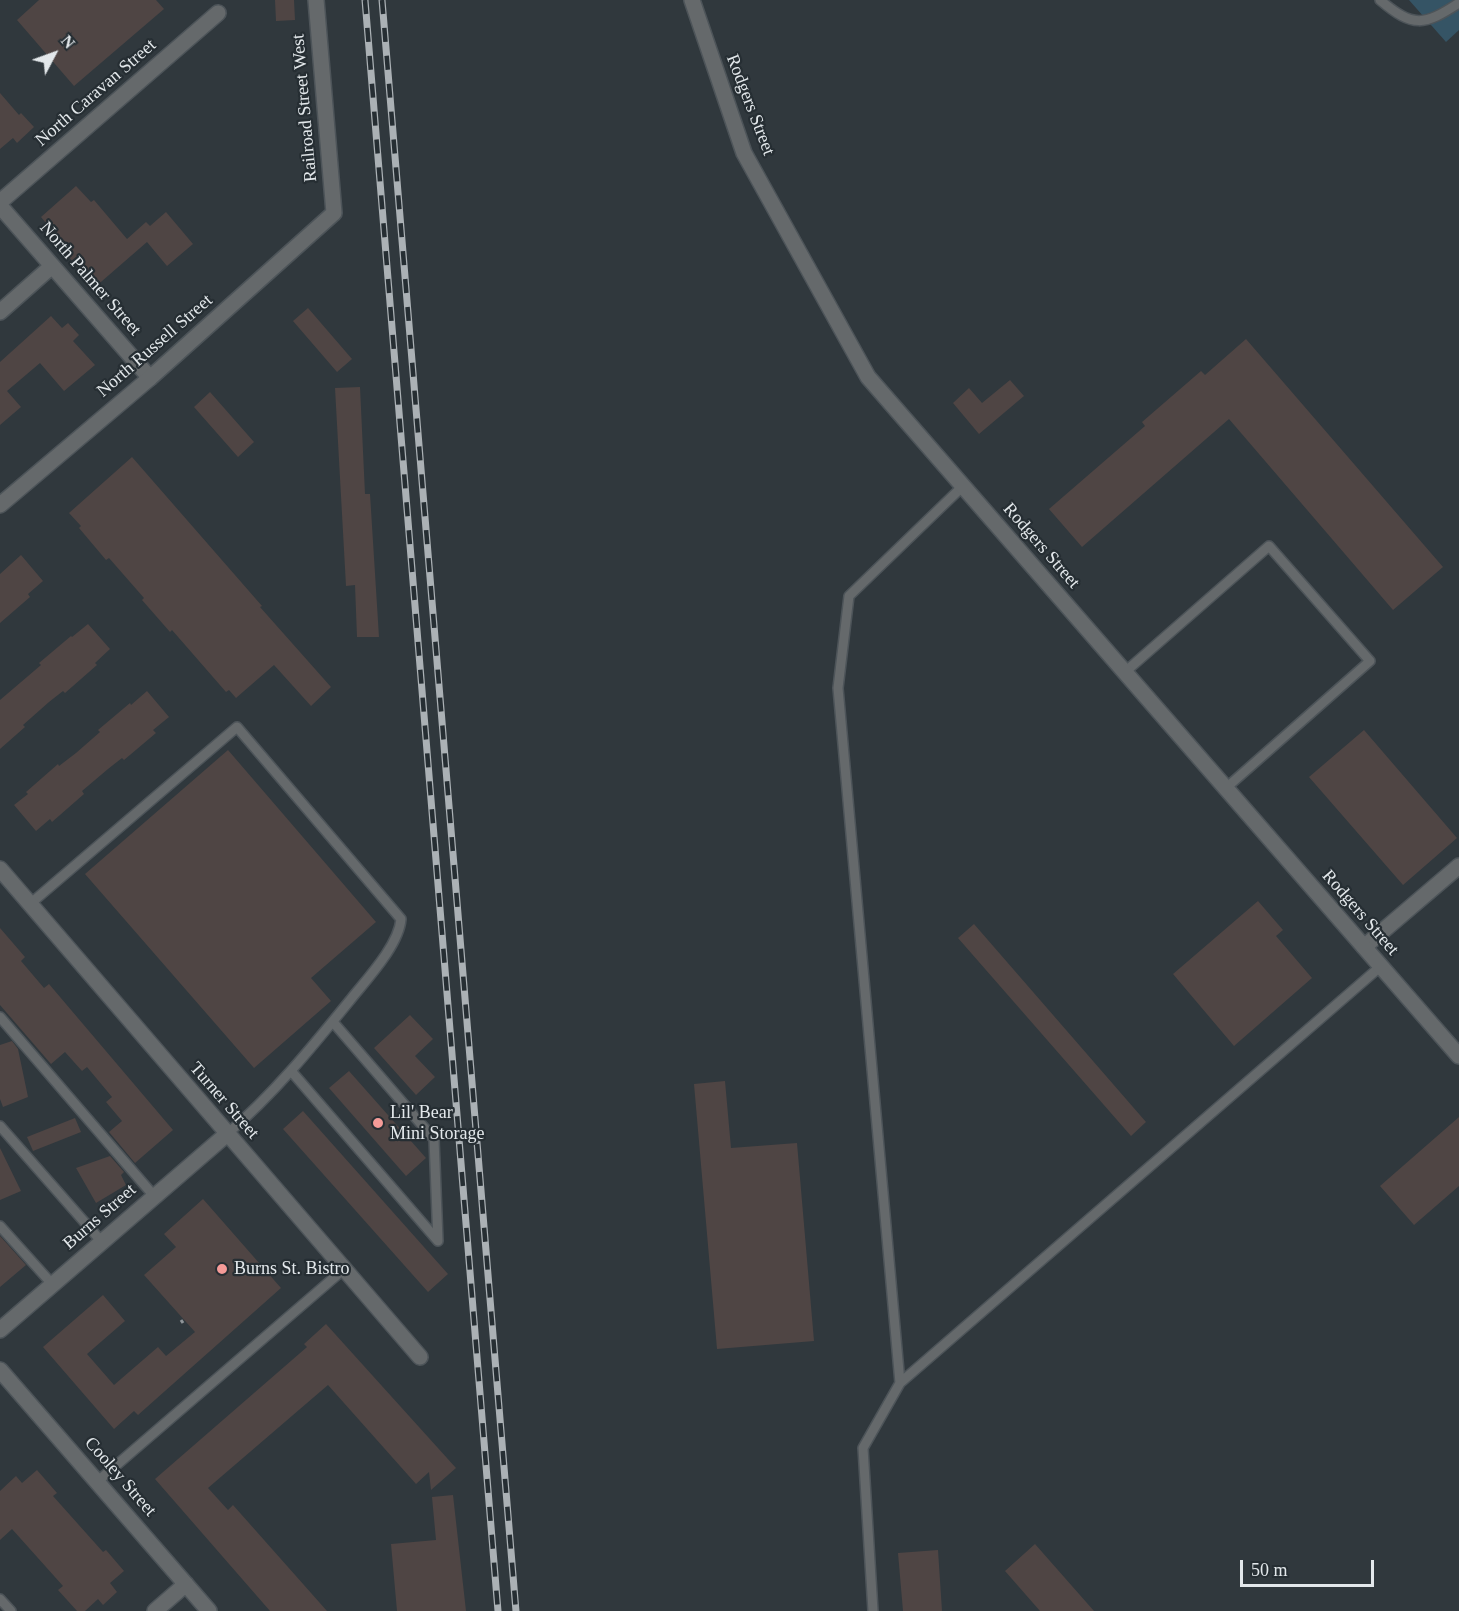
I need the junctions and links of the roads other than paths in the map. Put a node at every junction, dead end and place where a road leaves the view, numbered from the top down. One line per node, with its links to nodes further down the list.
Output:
1 (316, 0): 7 (street, Railroad Street West)
2 (692, 0): 11 (street, Rodgers Street)
3 (1380, 0): 4 (lane)
4 (1459, 3)
5 (218, 13): 6 (street, North Caravan Street)
6 (0, 204): 8 (street, North Palmer Street)
7 (334, 213): 10 (street, North Russell Street)
8 (52, 266): 9 (street); 10 (street, North Palmer Street)
9 (0, 312)
10 (150, 378): 12 (street, North Russell Street)
11 (963, 486): 13 (street, Rodgers Street); 34 (lane)
12 (0, 506)
13 (1125, 672): 14 (street, Rodgers Street); 14 (lane)
14 (1226, 788): 18 (street, Rodgers Street)
15 (1459, 866): 18 (street)
16 (0, 869): 17 (street, Turner Street)
17 (30, 904): 21 (lane); 25 (street, Turner Street)
18 (1364, 947): 19 (street, Rodgers Street)
19 (1381, 966): 22 (street, Rodgers Street); 34 (lane)
20 (0, 1017): 26 (lane)
21 (333, 1022): 23 (lane); 23 (lane)
22 (1459, 1056)
23 (292, 1072): 25 (lane)
24 (0, 1126): 28 (lane)
25 (227, 1134): 26 (street, Burns Street); 29 (street, Turner Street)
26 (154, 1196): 28 (street, Burns Street)
27 (0, 1226): 30 (lane)
28 (102, 1242): 30 (street, Burns Street)
29 (344, 1269): 32 (street, Turner Street); 35 (lane)
30 (53, 1285): 31 (street, Burns Street)
31 (0, 1330)
32 (420, 1357)
33 (0, 1370): 35 (street, Cooley Street)
34 (900, 1383): 41 (lane)
35 (98, 1481): 36 (street, Cooley Street)
36 (186, 1584): 39 (street); 40 (street, Cooley Street)
37 (0, 1599): 38 (lane)
38 (11, 1611)
39 (155, 1611)
40 (209, 1611)
41 (873, 1611)

